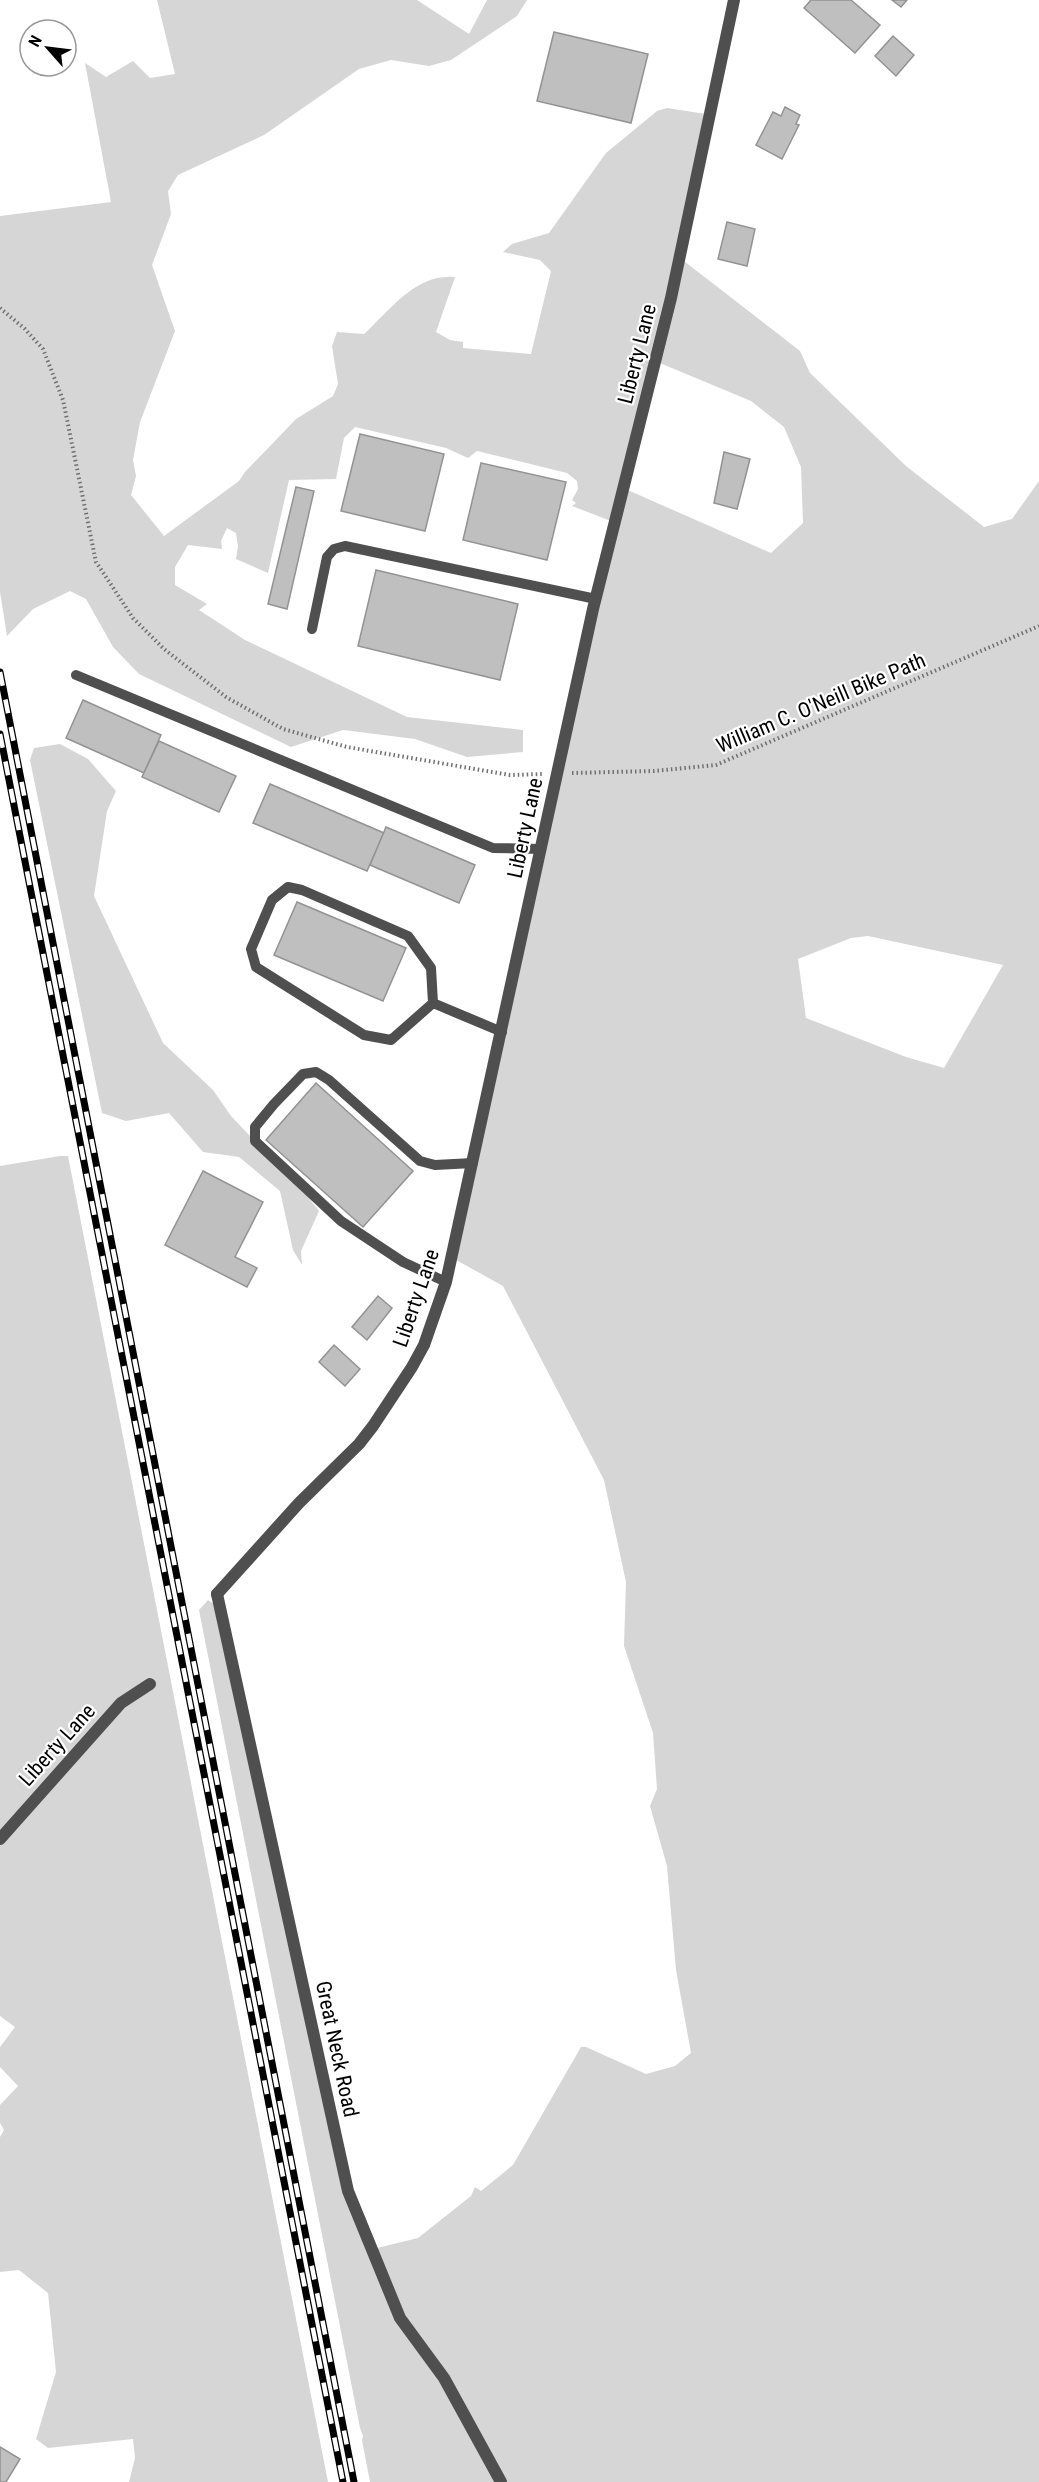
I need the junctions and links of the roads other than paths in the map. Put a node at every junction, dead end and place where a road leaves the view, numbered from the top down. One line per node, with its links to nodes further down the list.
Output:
1 (734, 0): 2 (street, Liberty Lane)
2 (596, 599): 3 (lane); 5 (street, Liberty Lane)
3 (312, 629)
4 (76, 675): 5 (lane)
5 (541, 849): 7 (street, Liberty Lane)
6 (432, 1003): 6 (lane); 7 (lane)
7 (502, 1032): 8 (street, Liberty Lane)
8 (473, 1163): 9 (street, Liberty Lane); 9 (lane)
9 (446, 1282): 10 (street, Liberty Lane)
10 (217, 1594): 13 (street, Great Neck Road)
11 (150, 1684): 12 (street, Liberty Lane)
12 (0, 1839)
13 (501, 2482)

